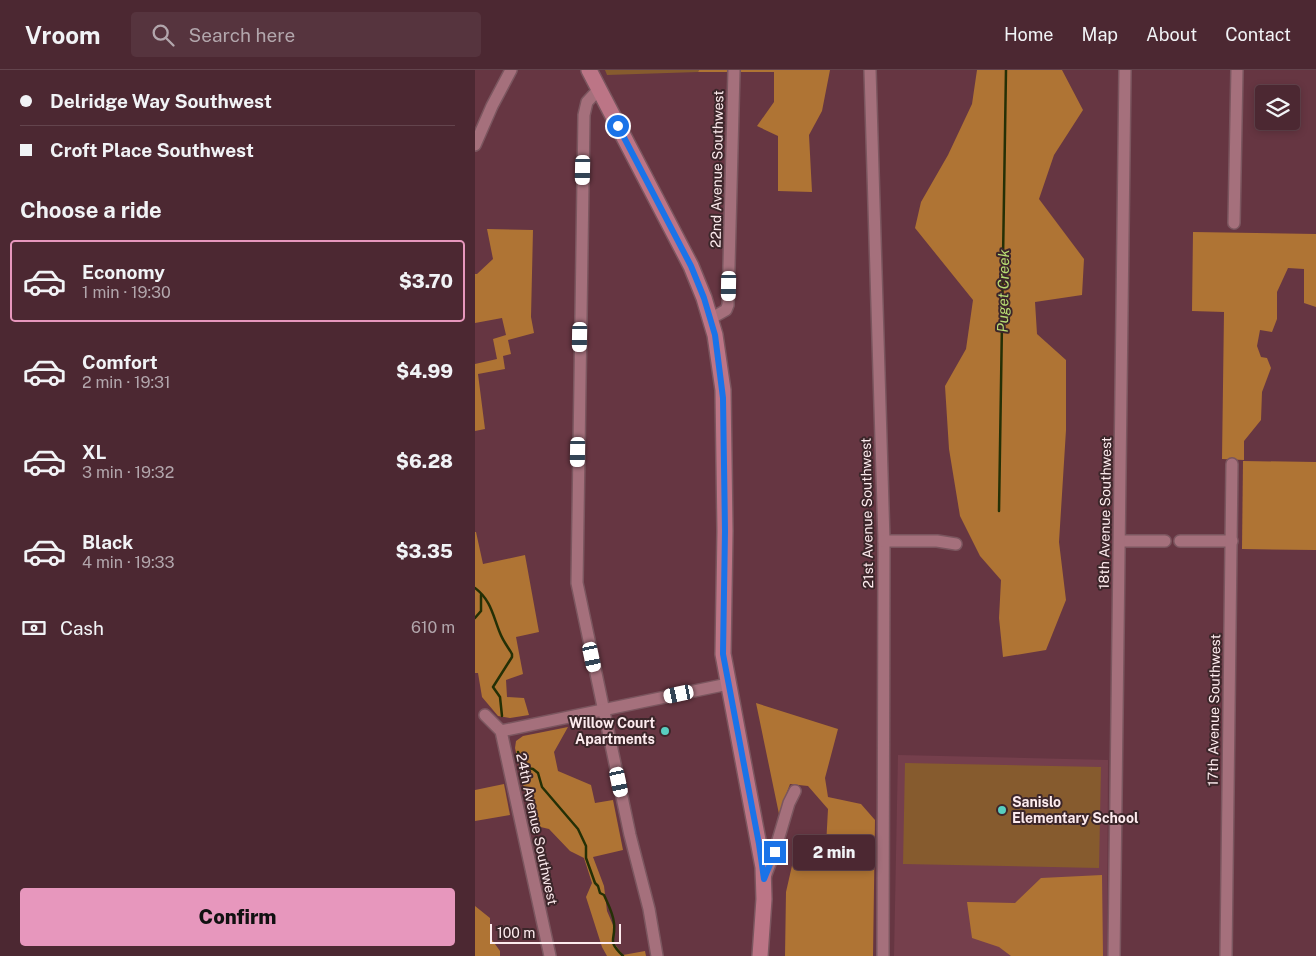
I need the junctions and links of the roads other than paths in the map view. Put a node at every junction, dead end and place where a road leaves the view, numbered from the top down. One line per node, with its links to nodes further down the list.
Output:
1 (511, 70): 8 (street)
2 (589, 70): 7 (main road)
3 (734, 70): 10 (street, 22nd Avenue Southwest)
4 (870, 70): 12 (street, 21st Avenue Southwest)
5 (1125, 70): 13 (street, 18th Avenue Southwest)
6 (1237, 70): 9 (street)
7 (599, 89): 10 (main road); 19 (street)
8 (475, 145)
9 (1234, 223)
10 (711, 318): 18 (main road)
11 (1232, 464): 16 (street, 17th Avenue Southwest)
12 (884, 541): 17 (street); 27 (street, 21st Avenue Southwest)
13 (1120, 541): 14 (street); 28 (street, 18th Avenue Southwest)
14 (1165, 541)
15 (1180, 541): 16 (street)
16 (1231, 541): 29 (street, 17th Avenue Southwest)
17 (956, 544)
18 (728, 684): 19 (street); 23 (main road)
19 (603, 710): 21 (street); 25 (street)
20 (485, 714): 21 (street)
21 (501, 731): 24 (street, 24th Avenue Southwest)
22 (795, 791): 23 (street)
23 (764, 879): 26 (main road)
24 (550, 956)
25 (657, 956)
26 (760, 956)
27 (883, 956)
28 (1114, 956)
29 (1226, 956)

